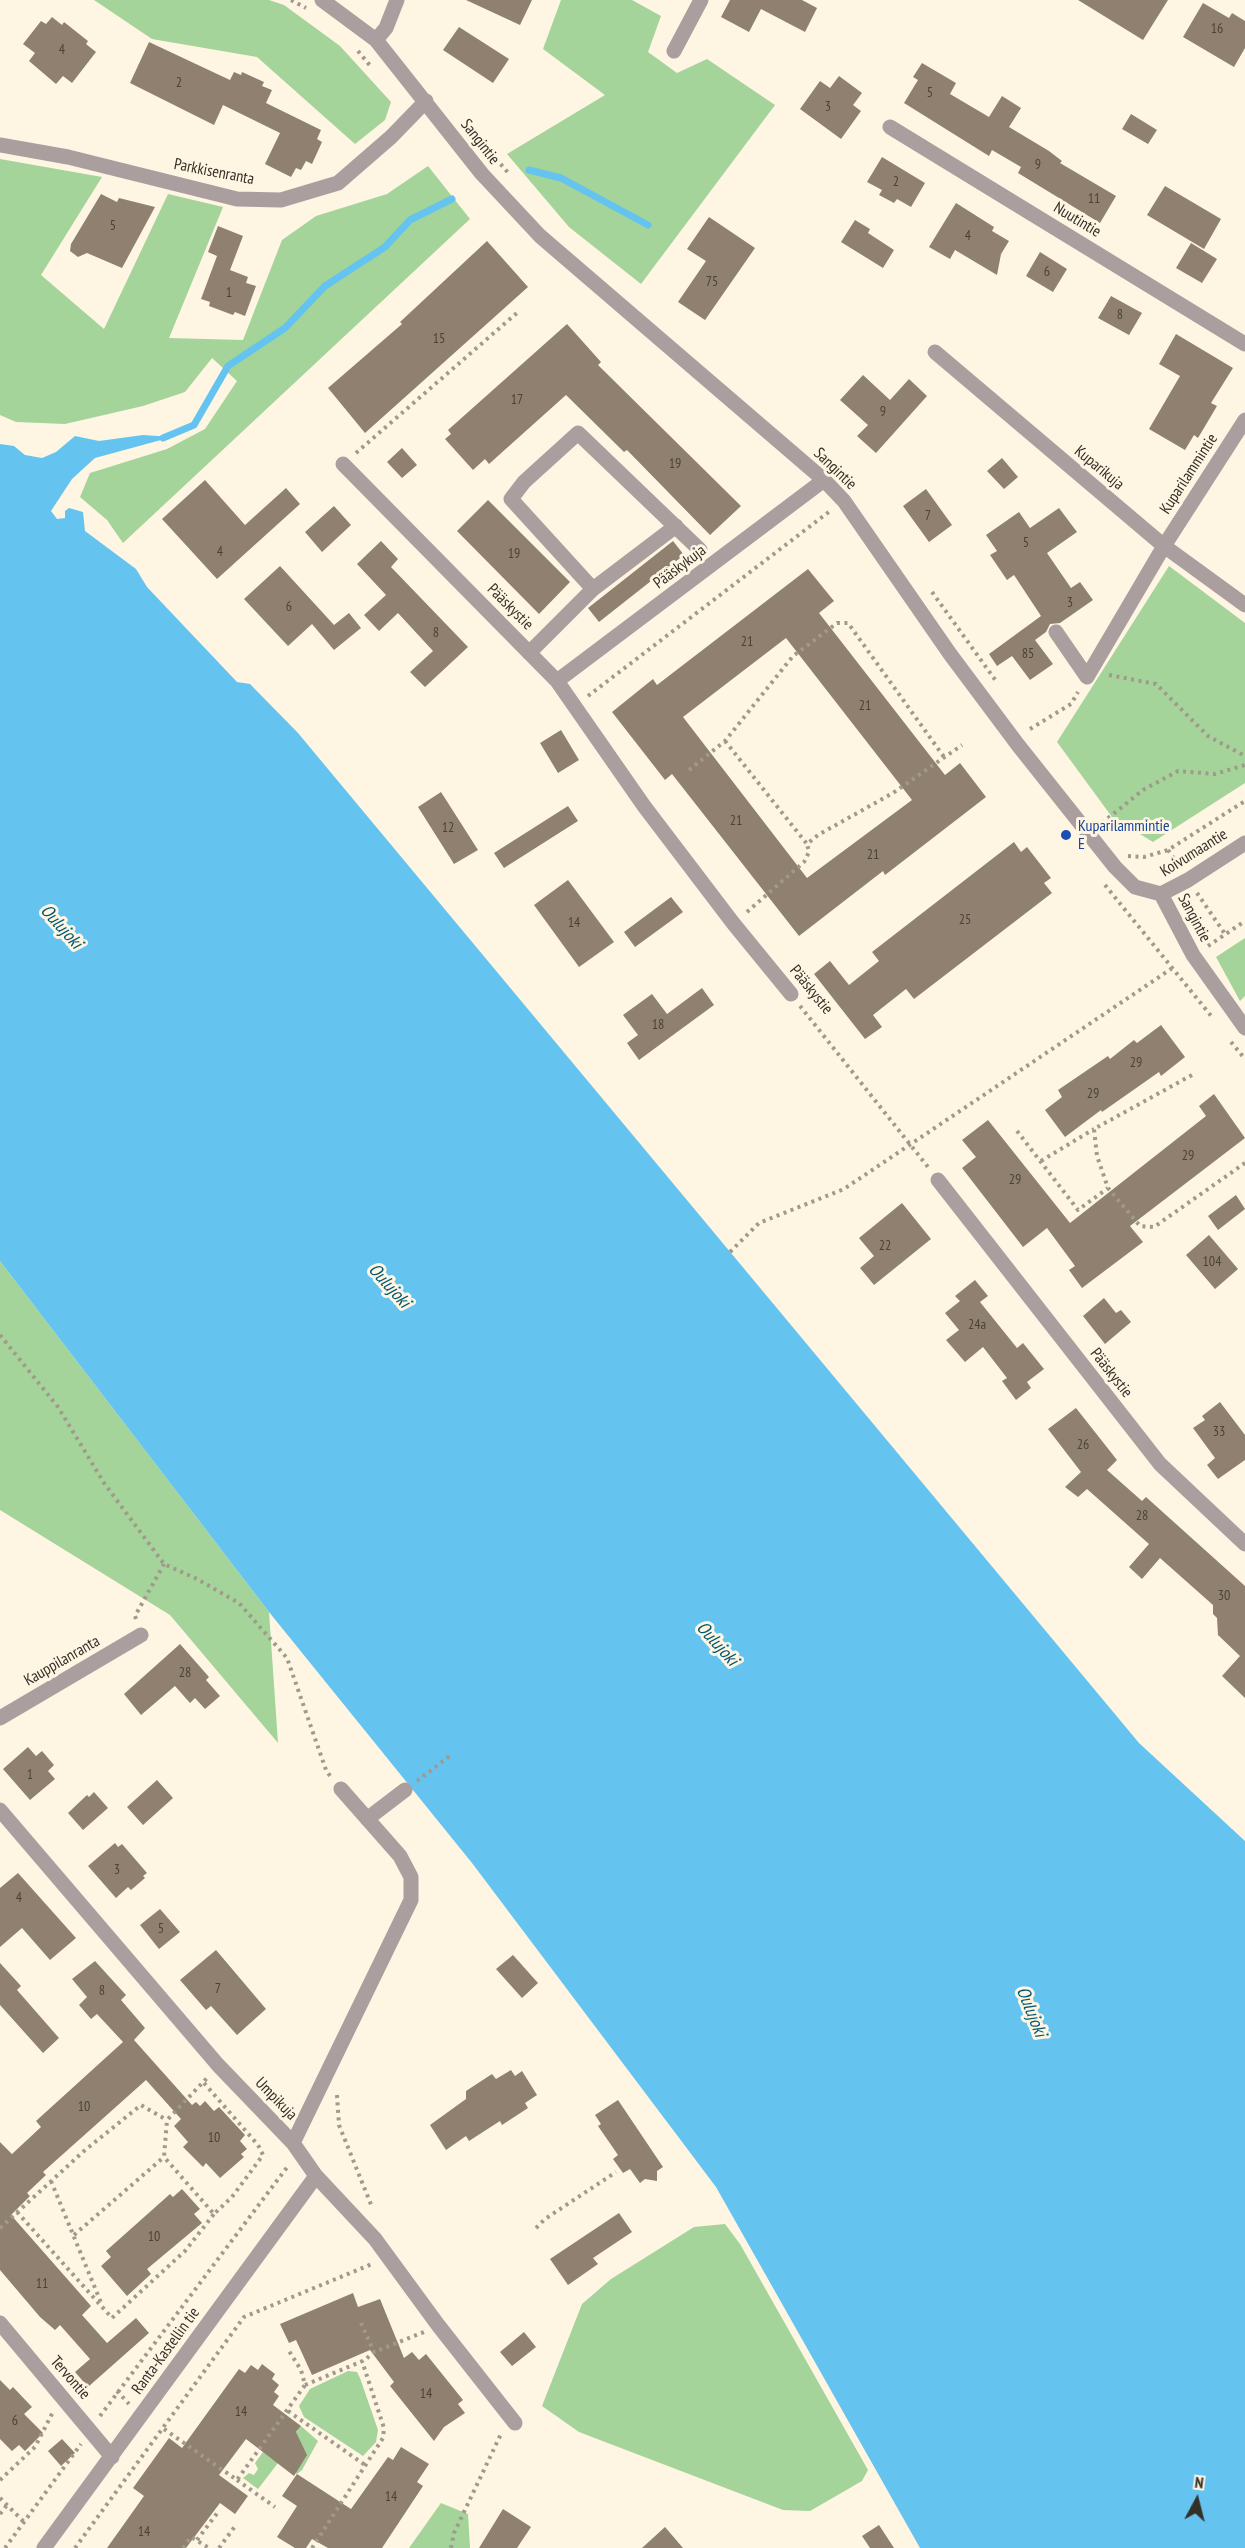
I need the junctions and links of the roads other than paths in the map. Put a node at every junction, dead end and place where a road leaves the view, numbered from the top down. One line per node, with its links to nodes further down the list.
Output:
1 (322, 0): 4 (street, Sangintie)
2 (397, 0): 4 (street)
3 (700, 0): 5 (street)
4 (376, 40): 6 (street, Sangintie)
5 (674, 51)
6 (426, 101): 8 (street, Parkkisenranta); 13 (street, Sangintie)
7 (890, 127): 9 (street, Nuutintie)
8 (0, 145)
9 (1245, 344)
10 (935, 352): 15 (street, Kuparikuja)
11 (1245, 420): 15 (street, Kuparilammintie)
12 (343, 465): 20 (street, Pääskystie)
13 (824, 480): 21 (street, Pääskykuja); 23 (street, Sangintie)
14 (676, 526): 16 (street); 17 (street); 17 (street)
15 (1164, 546): 18 (street, Kuparikuja); 19 (street, Kuparilammintie)
16 (700, 550)
17 (593, 589): 20 (street)
18 (1245, 605)
19 (1056, 632)
20 (530, 653): 21 (street, Pääskystie)
21 (558, 681): 24 (street, Pääskystie)
22 (1245, 843): 23 (street, Koivumaantie)
23 (1161, 894): 25 (street, Sangintie)
24 (791, 994)
25 (1245, 1028)
26 (938, 1179): 27 (street, Pääskystie)
27 (1245, 1544)
28 (141, 1635): 29 (street, Kauppilanranta)
29 (0, 1718)
30 (341, 1789): 33 (street)
31 (405, 1790): 33 (street)
32 (0, 1810): 34 (street, Umpikuja)
33 (367, 1819): 34 (street)
34 (293, 2143): 35 (street, Umpikuja)
35 (316, 2176): 37 (street, Umpikuja); 38 (street, Ranta-Kastellin tie)
36 (0, 2323): 38 (street, Tervontie)
37 (511, 2416)
38 (112, 2457): 39 (street, Ranta-Kastellin tie)
39 (44, 2548)

